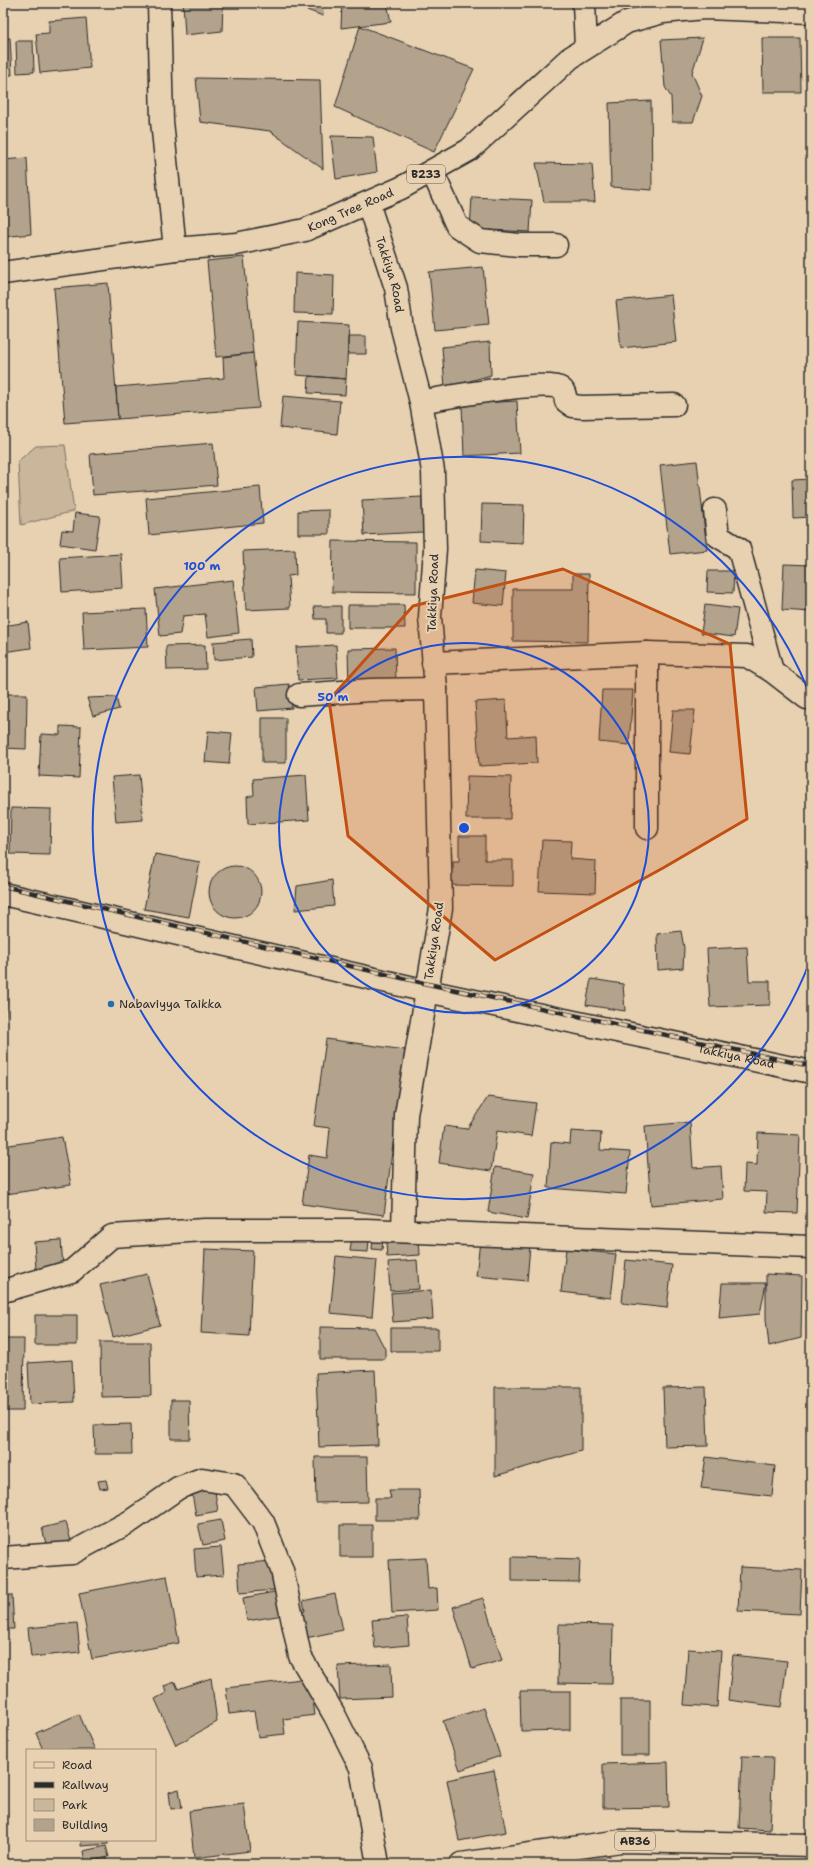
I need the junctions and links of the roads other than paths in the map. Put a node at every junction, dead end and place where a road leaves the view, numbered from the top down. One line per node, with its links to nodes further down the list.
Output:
1 (159, 3): 8 (street)
2 (584, 3): 4 (street)
3 (811, 12): 4 (street, Kong Tree Road / B233)
4 (586, 47): 5 (street, Kong Tree Road / B233)
5 (432, 171): 6 (street, Kong Tree Road / B233); 7 (street)
6 (368, 203): 8 (street, Kong Tree Road / B233); 10 (street, Takkiya Road)
7 (556, 245)
8 (175, 250): 9 (street, Kong Tree Road / B233)
9 (3, 272)
10 (421, 402): 11 (street); 14 (street, Takkiya Road)
11 (674, 405)
12 (715, 510): 15 (street)
13 (647, 653): 14 (street); 15 (street); 19 (street)
14 (432, 663): 16 (street, Takkiya Road)
15 (772, 671): 18 (street)
16 (436, 689): 17 (street); 21 (street, Takkiya Road)
17 (299, 695)
18 (811, 698)
19 (647, 828)
20 (3, 894): 21 (street)
21 (427, 991): 22 (street, Takkiya Road); 23 (street, Takkiya Road)
22 (811, 1072)
23 (403, 1231): 24 (street); 25 (street)
24 (811, 1247)
25 (3, 1291)
26 (3, 1558): 28 (street)
27 (811, 1845): 29 (street, AB36)
28 (378, 1864)
29 (461, 1864)

